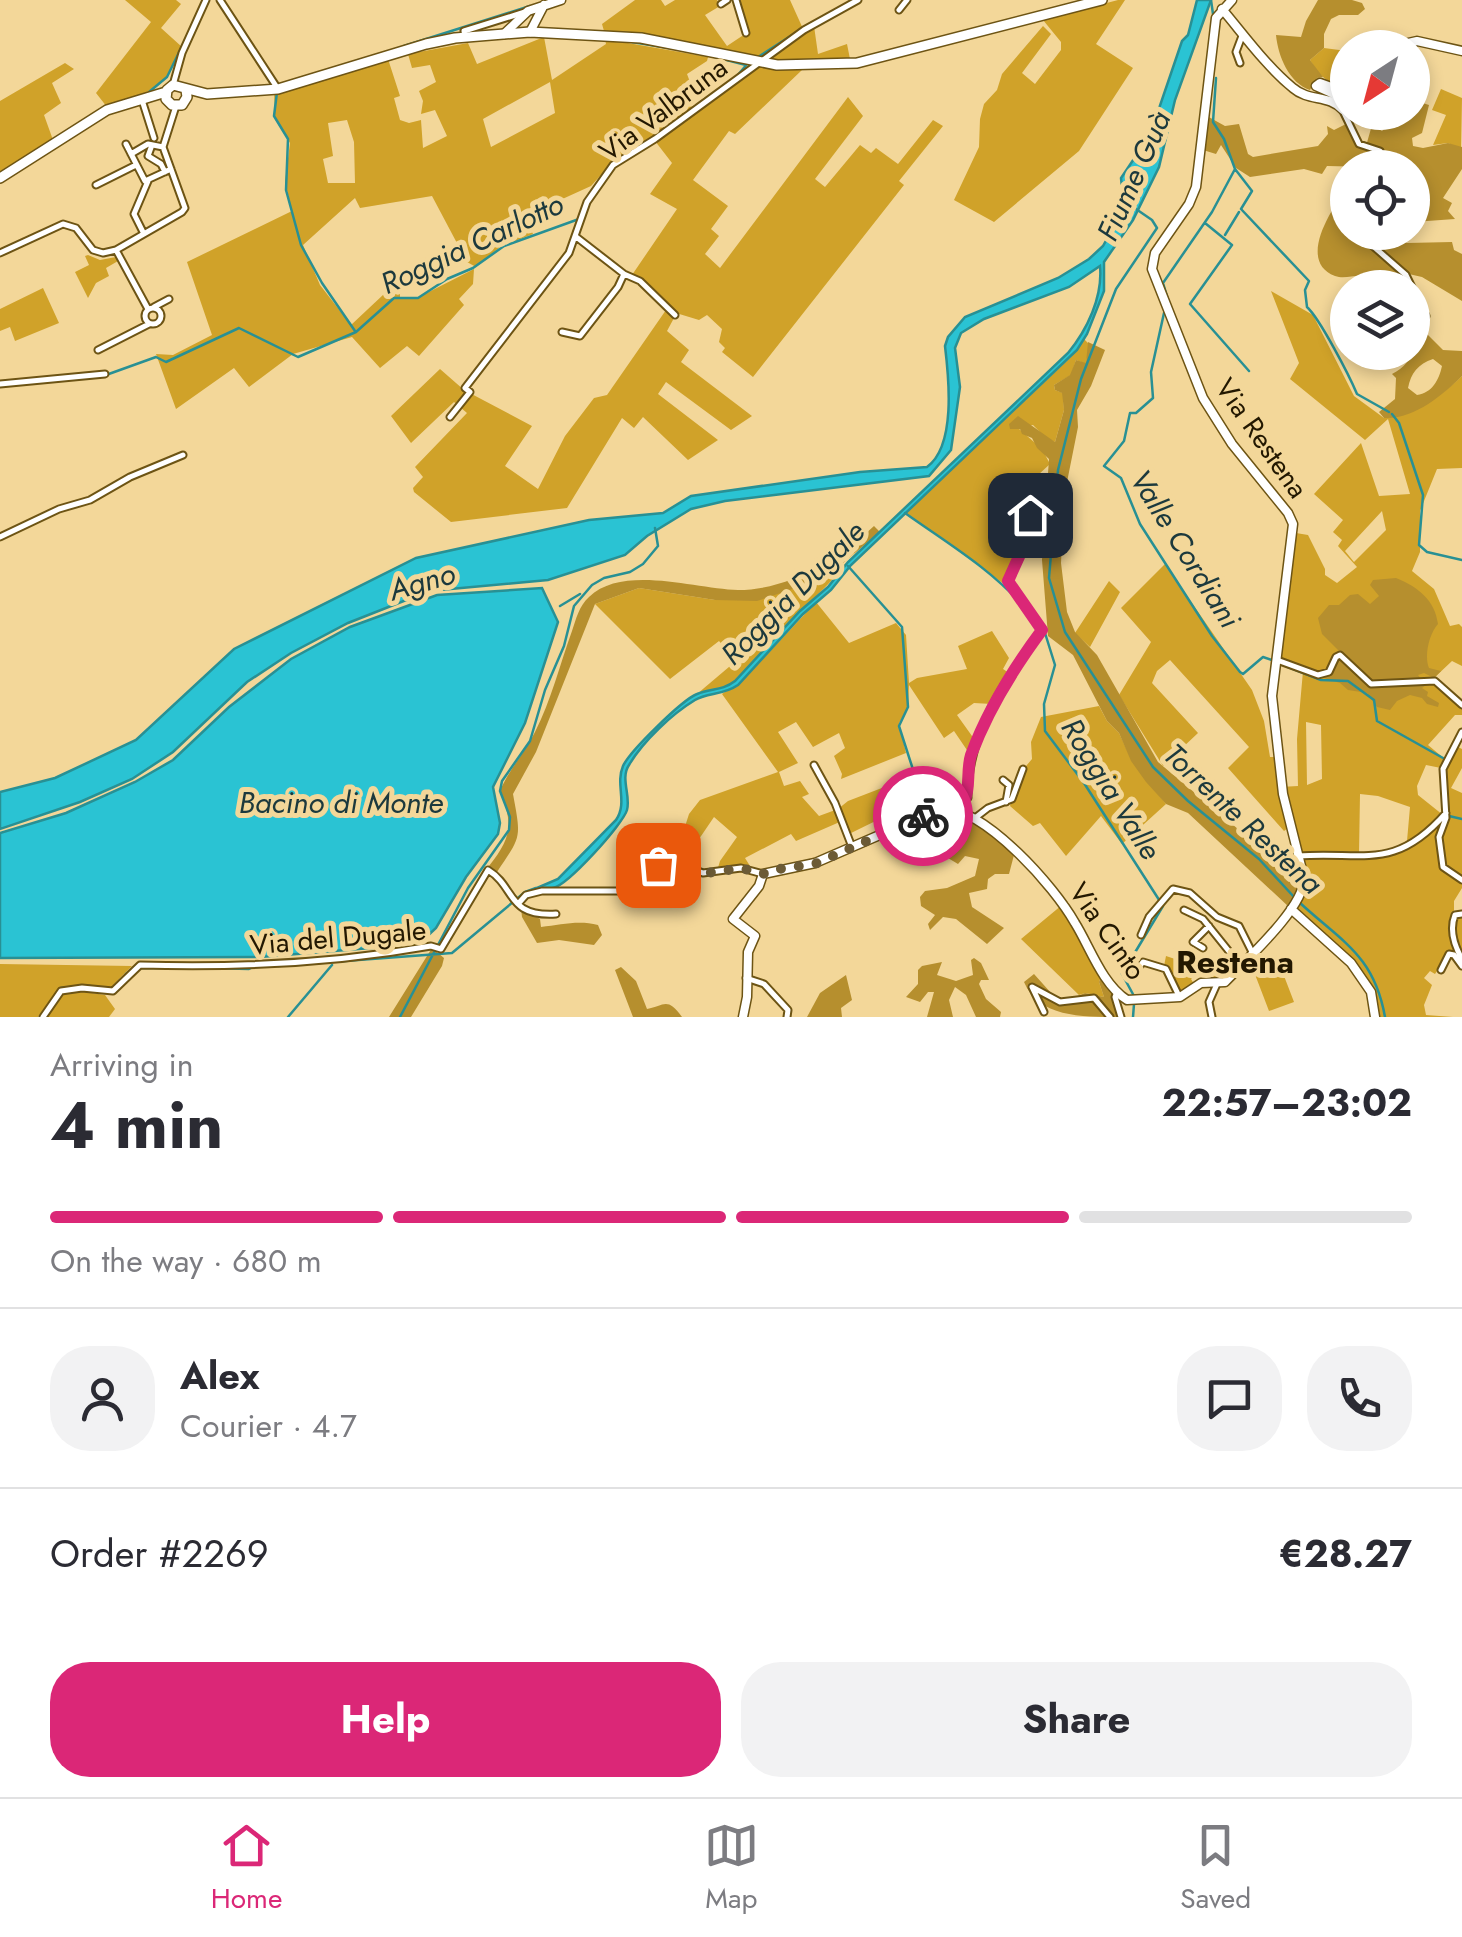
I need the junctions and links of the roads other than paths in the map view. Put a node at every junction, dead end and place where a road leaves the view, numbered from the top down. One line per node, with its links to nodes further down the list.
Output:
1 (206, 0): 27 (street)
2 (220, 0): 25 (street)
3 (561, 0): 9 (street)
4 (736, 0): 18 (street)
5 (858, 0): 22 (street, Via Valbruna)
6 (907, 0): 11 (street)
7 (1232, 0): 10 (street)
8 (1097, 1): 22 (main road)
9 (544, 5): 12 (street); 13 (street)
10 (1222, 8): 16 (street); 60 (street, Via Restena)
11 (899, 10)
12 (528, 12): 14 (street); 17 (street); 19 (street)
13 (536, 21): 14 (street); 15 (street)
14 (530, 32): 15 (main road); 17 (main road)
15 (545, 32): 22 (main road)
16 (1243, 33): 23 (street); 28 (street)
17 (504, 34): 19 (main road)
18 (746, 34)
19 (465, 37): 25 (main road)
20 (1430, 44): 21 (street)
21 (1462, 51)
22 (759, 62): 42 (street, Via Valbruna)
23 (1240, 63)
24 (1330, 86): 26 (street)
25 (278, 89): 27 (main road)
26 (1330, 92)
27 (177, 95): 29 (main road); 33 (street)
28 (1330, 99)
29 (142, 100): 31 (street); 38 (main road)
30 (1354, 130): 34 (street)
31 (153, 141): 33 (street); 35 (street); 37 (street)
32 (126, 144): 35 (street)
33 (163, 147): 37 (street)
34 (1377, 150)
35 (131, 154): 36 (street)
36 (136, 165): 39 (street); 40 (street)
37 (168, 171): 39 (street); 41 (street)
38 (0, 178)
39 (148, 181): 41 (street)
40 (96, 185)
41 (144, 234): 43 (street)
42 (576, 236): 47 (street); 56 (street, Via Valbruna)
43 (116, 250): 45 (street); 49 (street)
44 (1376, 250): 46 (street)
45 (0, 253)
46 (1399, 270)
47 (624, 274): 50 (street); 52 (street)
48 (169, 298): 49 (street)
49 (150, 309): 51 (street); 51 (street)
50 (675, 315)
51 (149, 324): 53 (street)
52 (562, 332)
53 (98, 350)
54 (105, 374): 55 (street)
55 (0, 384)
56 (450, 417)
57 (183, 455): 59 (street)
58 (1030, 515): 67 (street)
59 (0, 537)
60 (1276, 660): 61 (street); 71 (street, Via Restena)
61 (1462, 705)
62 (1462, 732): 68 (street)
63 (814, 765): 70 (street)
64 (1023, 768): 66 (street)
65 (1003, 780): 66 (street)
66 (1006, 802): 69 (street)
67 (948, 808): 69 (street, Via Cinto); 70 (street)
68 (1446, 812): 71 (street); 73 (street)
69 (975, 818): 90 (street, Via Cinto)
70 (852, 847): 72 (street)
71 (1298, 856): 75 (street, Via Restena)
72 (763, 874): 74 (street); 88 (street)
73 (1462, 880)
74 (515, 903): 77 (street); 93 (street, Via del Dugale)
75 (1292, 907): 80 (street, Via Restena); 99 (street)
76 (1184, 910): 79 (street)
77 (556, 914)
78 (1462, 914): 84 (street)
79 (1209, 926): 82 (street); 85 (street)
80 (1276, 926): 83 (street, Via Cinto)
81 (1141, 935): 83 (street)
82 (1203, 948)
83 (1252, 952): 85 (street, Via Cinto)
84 (1462, 963): 86 (street)
85 (1240, 964): 89 (street, Via Cinto)
86 (1441, 970)
87 (1136, 972): 91 (street)
88 (746, 978): 94 (street); 95 (street)
89 (1217, 984): 91 (street, Via Cinto); 98 (street)
90 (1117, 992): 91 (street, Via Cinto); 97 (street)
91 (1180, 997)
92 (1044, 1012): 96 (street)
93 (42, 1017)
94 (744, 1017)
95 (787, 1017)
96 (1110, 1017)
97 (1121, 1017)
98 (1212, 1017)
99 (1375, 1017)

